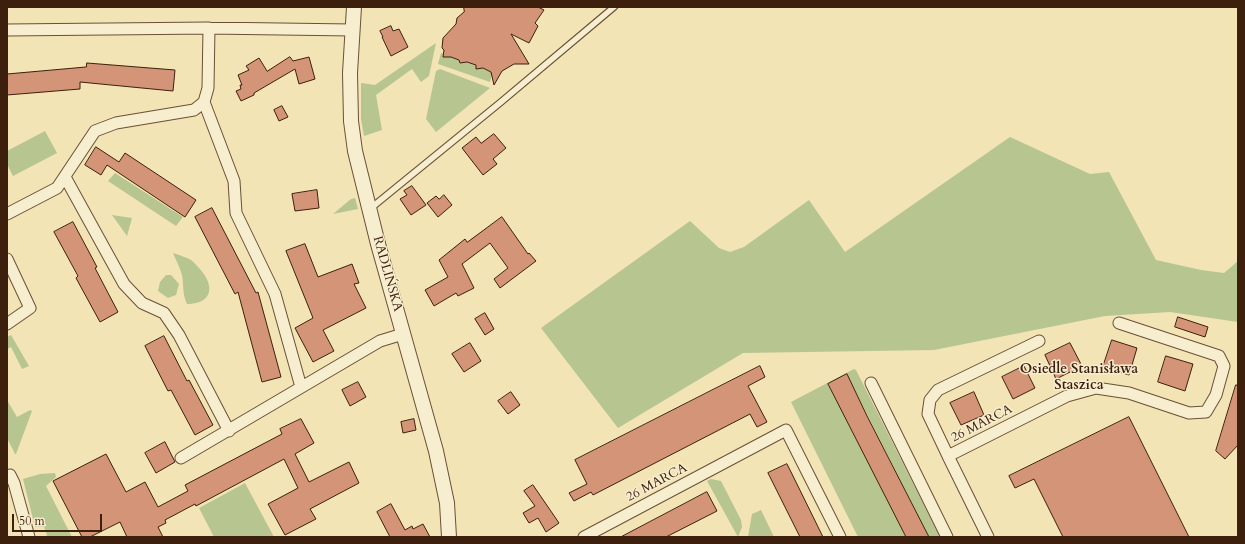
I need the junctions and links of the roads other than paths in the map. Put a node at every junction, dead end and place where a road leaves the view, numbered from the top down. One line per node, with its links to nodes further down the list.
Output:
1 (354, 7): 5 (street, RADLIŃSKA)
2 (614, 7): 8 (lane)
3 (210, 28): 4 (street); 5 (street); 6 (street)
4 (7, 30)
5 (352, 30): 8 (street, RADLIŃSKA)
6 (204, 102): 7 (street); 16 (street)
7 (65, 177): 9 (street); 17 (street)
8 (369, 209): 13 (street, RADLIŃSKA)
9 (7, 214)
10 (7, 259): 12 (street)
11 (1119, 323): 18 (street, 26 MARCA)
12 (7, 324)
13 (404, 334): 16 (street); 22 (street, RADLIŃSKA)
14 (1039, 341): 18 (street)
15 (871, 383): 25 (street)
16 (301, 387): 17 (street)
17 (229, 430): 19 (street)
18 (948, 456): 26 (street, 26 MARCA)
19 (181, 458)
20 (8, 473): 21 (street)
21 (29, 537)
22 (449, 537)
23 (584, 537): 24 (street, 26 MARCA)
24 (840, 537)
25 (947, 537)
26 (988, 537)

